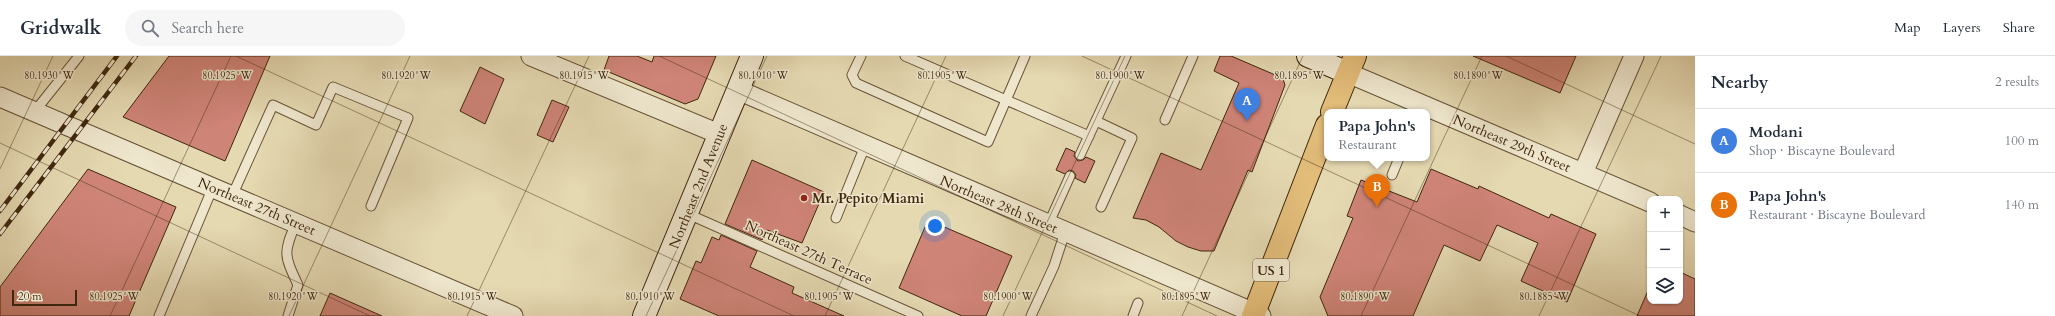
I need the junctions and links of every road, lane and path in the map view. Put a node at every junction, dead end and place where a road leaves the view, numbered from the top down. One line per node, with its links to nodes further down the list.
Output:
1 (79, 56): 17 (lane)
2 (531, 56): 22 (street)
3 (752, 56): 12 (main road, Northeast 2nd Avenue)
4 (861, 56): 14 (lane)
5 (905, 56): 14 (lane)
6 (1024, 56): 14 (lane)
7 (1126, 56): 20 (lane)
8 (1193, 56): 19 (lane)
9 (1308, 56): 11 (main road, Northeast 29th Street)
10 (1634, 56): 27 (street)
11 (1351, 64): 15 (street, Northeast 29th Street); 16 (main road)
12 (738, 90): 22 (main road, Northeast 2nd Avenue); 24 (street, Northeast 28th Street)
13 (0, 97): 17 (street, Northeast 27th Street)
14 (1005, 100): 23 (lane)
15 (1421, 108)
16 (1333, 109)
17 (35, 112): 30 (street, Northeast 27th Street)
18 (1430, 112): 27 (street, Northeast 29th Street)
19 (1165, 120)
20 (1096, 121): 23 (lane); 34 (lane)
21 (1324, 133): 42 (main road, US 1)
22 (719, 134): 35 (main road, Northeast 2nd Avenue)
23 (1089, 136): 25 (lane)
24 (865, 146): 37 (lane); 40 (street, Northeast 28th Street)
25 (1080, 154)
26 (1398, 161): 28 (lane)
27 (1583, 173): 32 (street, Northeast 29th Street)
28 (1392, 175)
29 (1070, 176): 40 (lane)
30 (213, 187): 31 (street, Northeast 27th Street); 43 (lane)
31 (232, 196): 33 (lane); 39 (street, Northeast 27th Street)
32 (1647, 201)
33 (371, 206)
34 (1101, 207)
35 (688, 214): 46 (main road, Northeast 2nd Avenue); 47 (lane, Northeast 27th Terrace)
36 (1683, 216): 38 (street)
37 (836, 218)
38 (1695, 222)
39 (296, 223): 44 (lane); 45 (street, Northeast 27th Street)
40 (1056, 229): 42 (street, Northeast 28th Street); 48 (lane)
41 (1138, 303): 49 (lane)
42 (1256, 315)
43 (159, 316)
44 (288, 316)
45 (513, 316)
46 (644, 316)
47 (918, 316)
48 (1031, 316)
49 (1133, 316)

